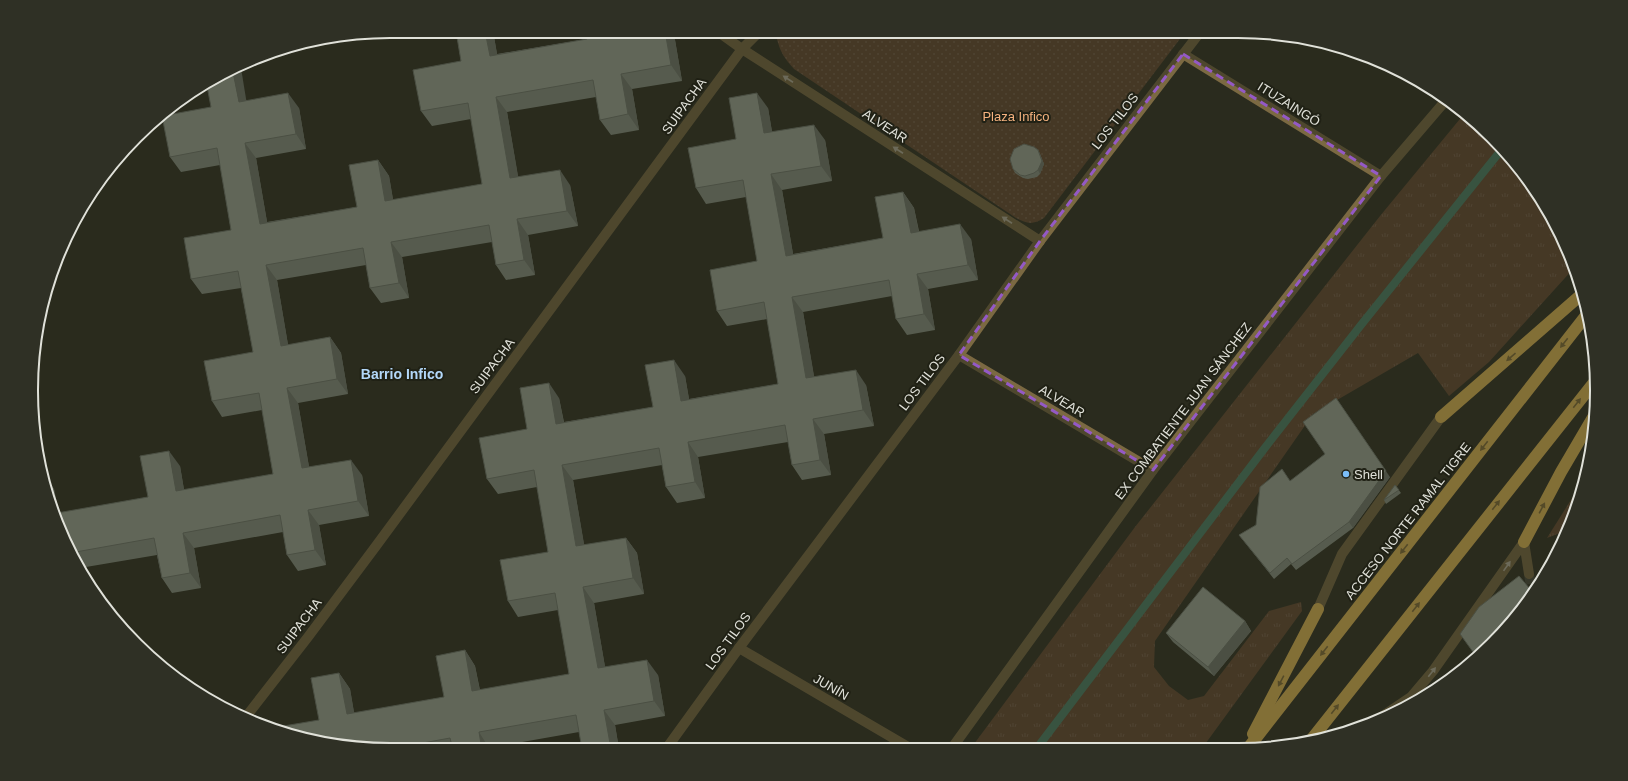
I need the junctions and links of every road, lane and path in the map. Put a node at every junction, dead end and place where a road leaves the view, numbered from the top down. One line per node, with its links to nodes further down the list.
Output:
1 (727, 38): 4 (street, ALVEAR)
2 (753, 38): 4 (street, SUIPACHA)
3 (1196, 38): 5 (street, LOS TILOS)
4 (742, 49): 8 (street, ALVEAR, one-way to 4); 21 (street, SUIPACHA)
5 (1183, 54): 7 (street, ITUZAINGÓ); 8 (street, LOS TILOS)
6 (1443, 104): 7 (street, EX COMBATIENTE JUAN SÁNCHEZ)
7 (1381, 176): 15 (street, EX COMBATIENTE JUAN SÁNCHEZ)
8 (1040, 241): 11 (street, LOS TILOS)
9 (1578, 298): 13 (highway, one-way to 13)
10 (1583, 320): 23 (highway, ACCESO NORTE RAMAL TIGRE, one-way to 23)
11 (959, 355): 15 (street, ALVEAR); 19 (street, LOS TILOS)
12 (1590, 388): 22 (highway, one-way to 12)
13 (1440, 417): 18 (street)
14 (1588, 426): 16 (highway, one-way to 14)
15 (1153, 470): 26 (street, EX COMBATIENTE JUAN SÁNCHEZ)
16 (1524, 542): 17 (street); 20 (street, one-way to 16)
17 (1529, 574)
18 (1318, 609): 27 (highway, one-way to 27)
19 (739, 648): 24 (street, LOS TILOS); 25 (street, JUNÍN)
20 (1419, 693)
21 (249, 713)
22 (1316, 734)
23 (1254, 742)
24 (670, 743)
25 (901, 743)
26 (956, 743)
27 (1248, 743)

